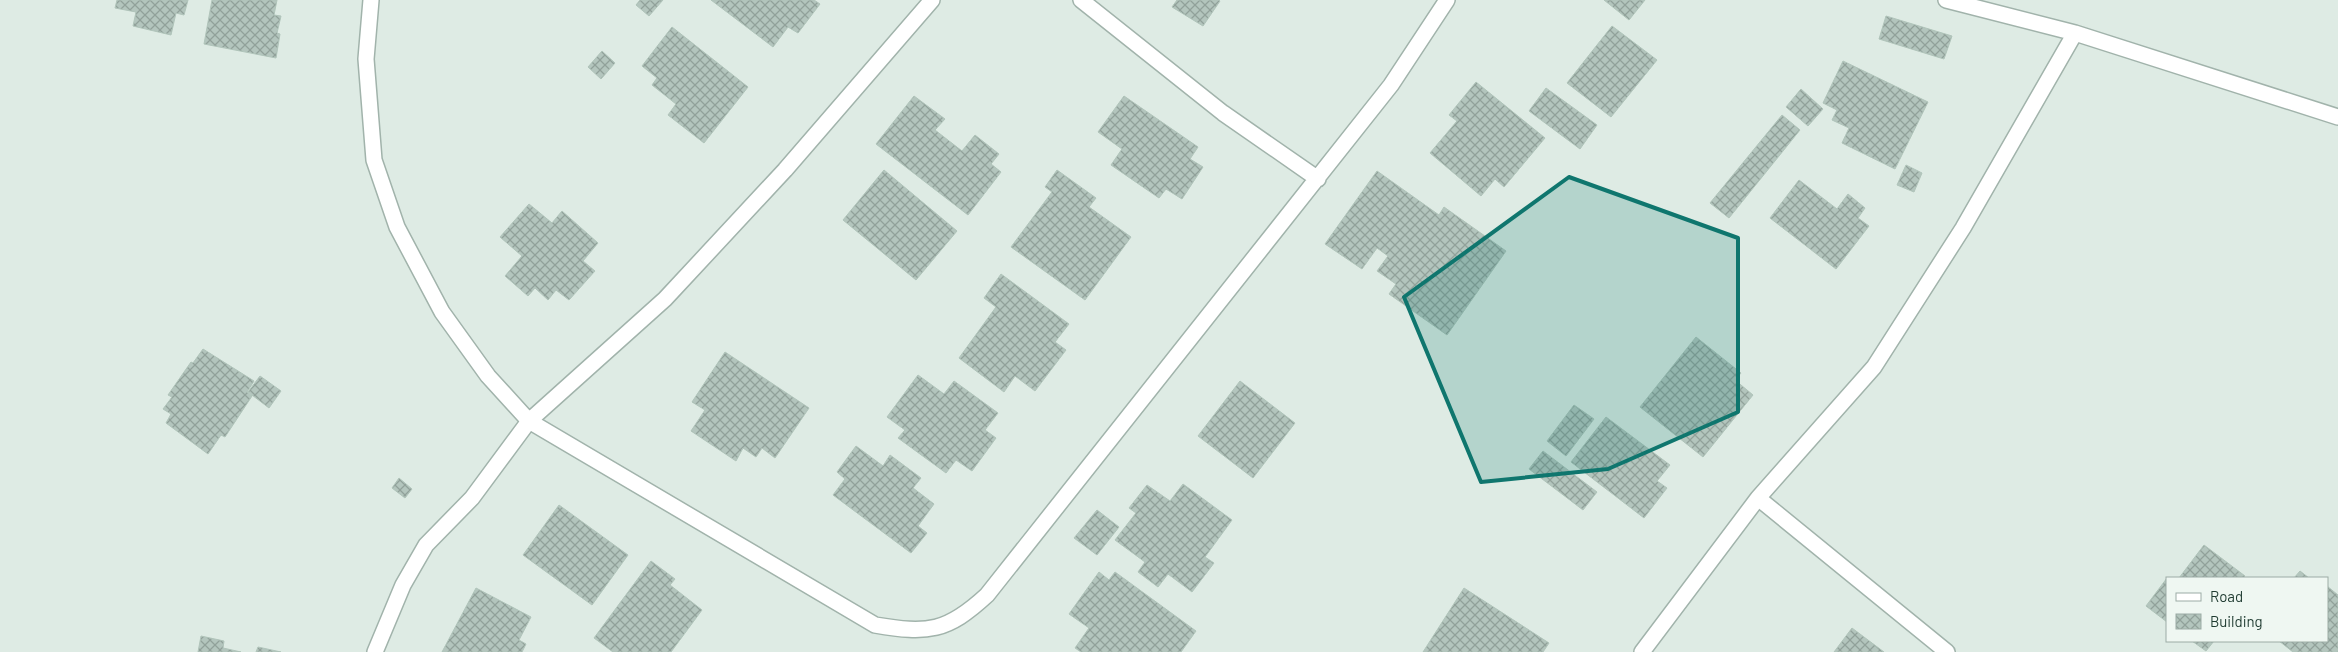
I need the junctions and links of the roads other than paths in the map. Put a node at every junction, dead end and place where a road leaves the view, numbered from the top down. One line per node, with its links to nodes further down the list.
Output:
1 (371, 0): 9 (street)
2 (932, 0): 9 (street)
3 (1081, 0): 8 (street)
4 (1447, 0): 8 (street)
5 (1946, 0): 6 (street)
6 (2075, 33): 7 (street); 10 (street)
7 (2338, 117)
8 (1318, 179): 9 (street)
9 (529, 421): 11 (street)
10 (1758, 498): 12 (street); 13 (street)
11 (375, 652)
12 (1642, 652)
13 (1947, 652)

